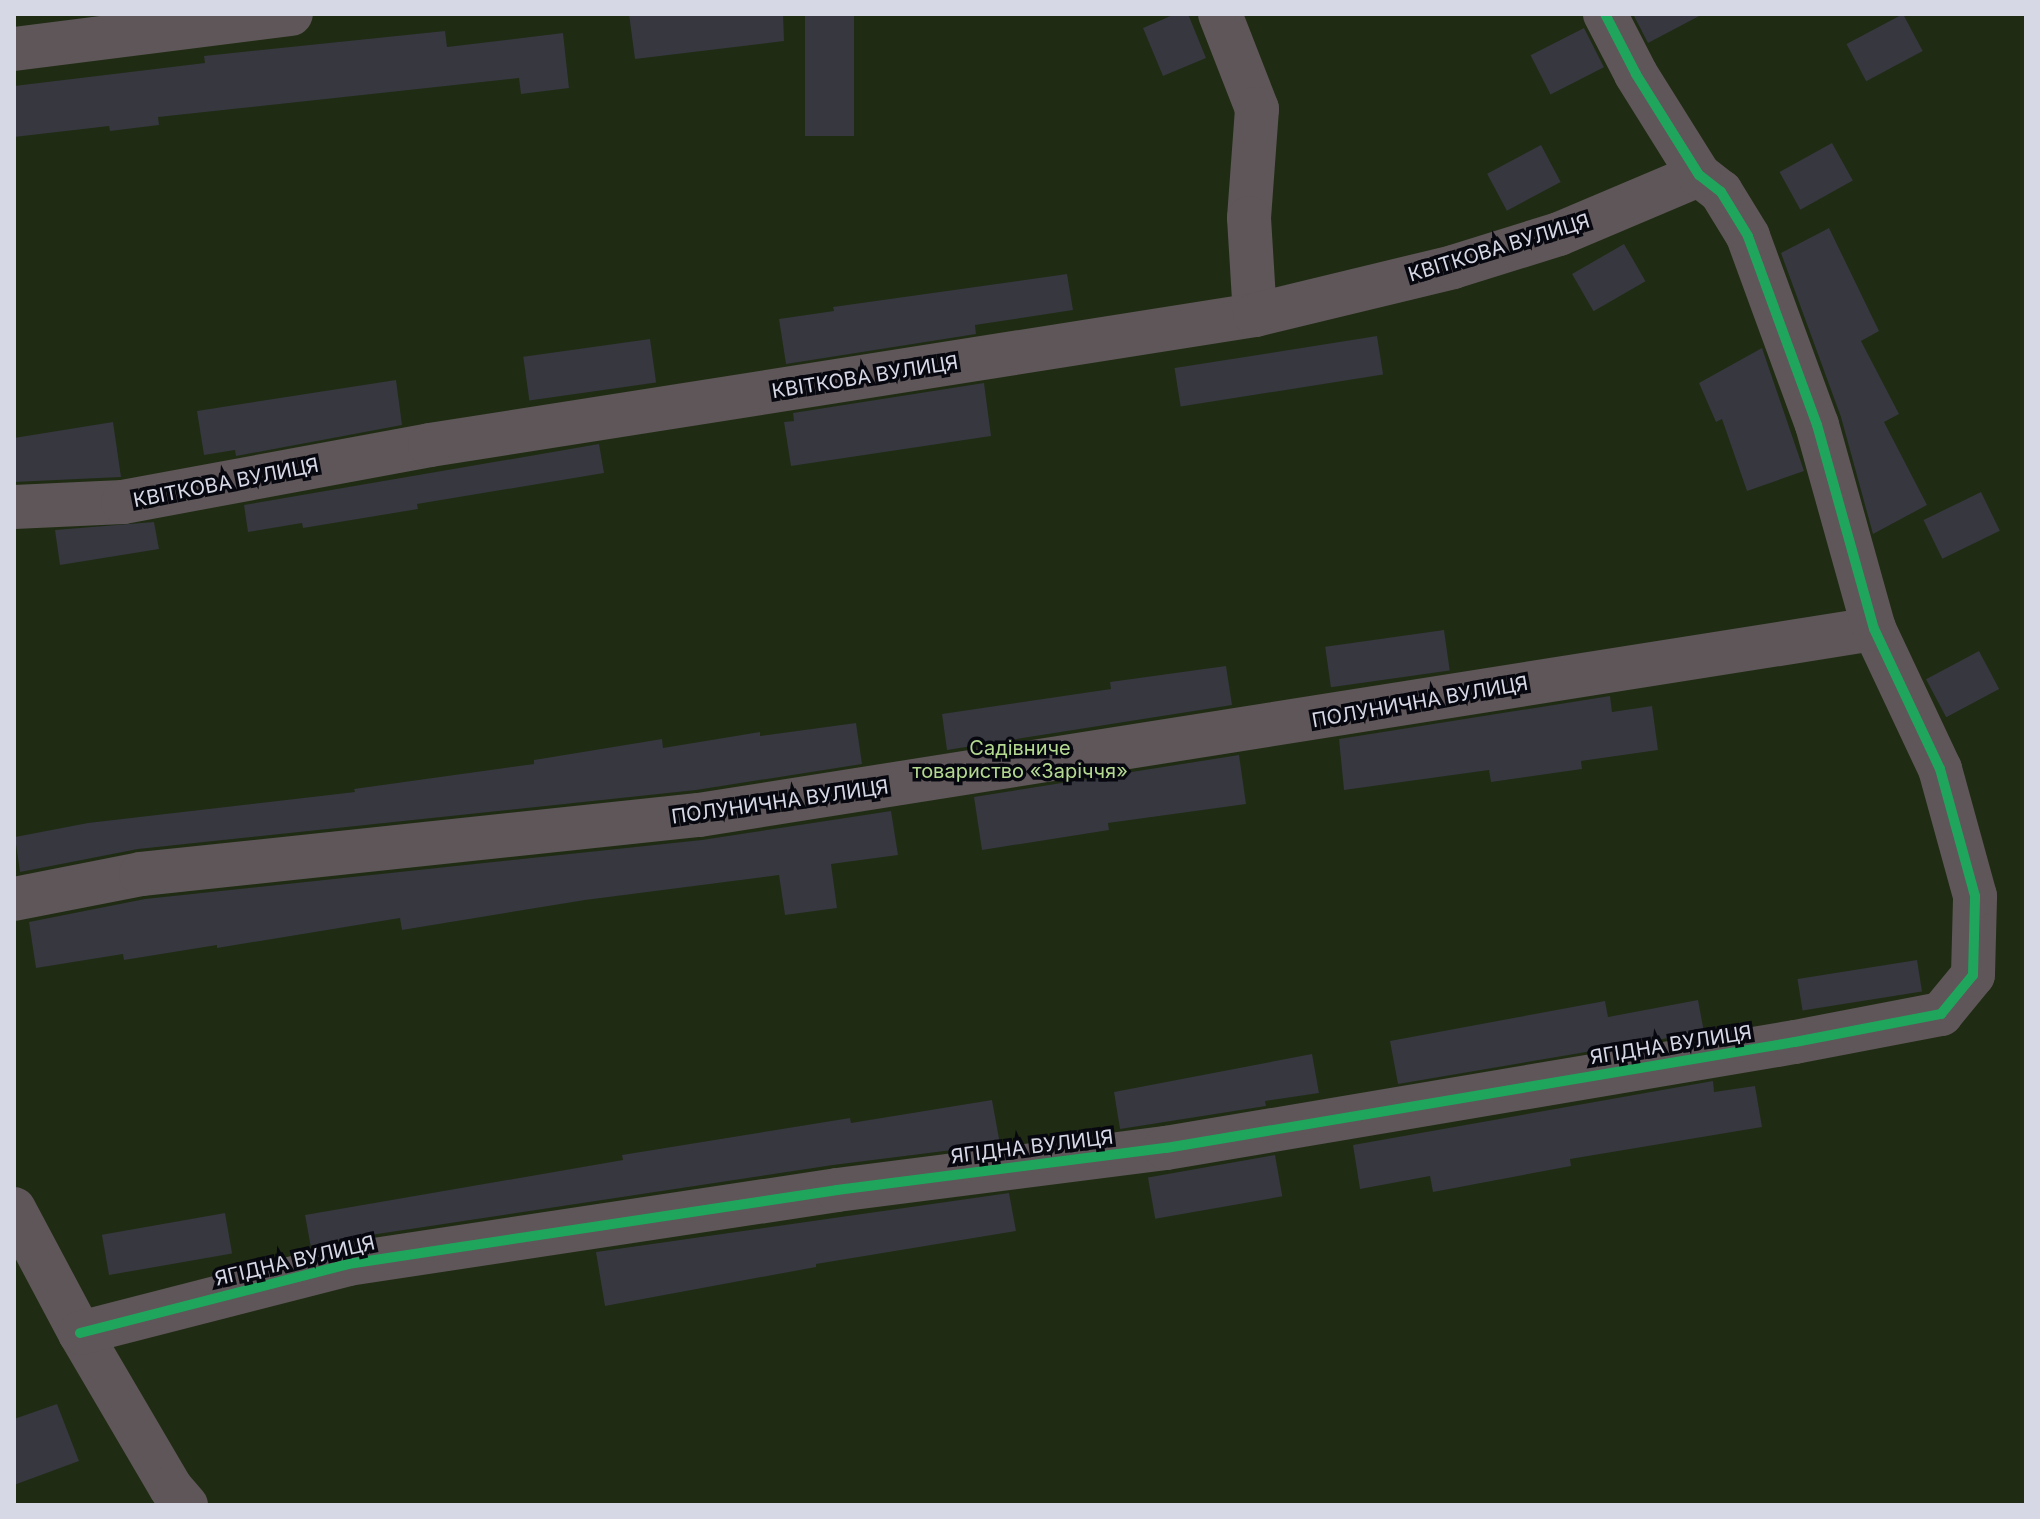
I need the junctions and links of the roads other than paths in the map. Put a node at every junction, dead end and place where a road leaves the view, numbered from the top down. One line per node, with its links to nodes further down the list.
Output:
1 (291, 14): 4 (street)
2 (1220, 14): 6 (street)
3 (1605, 14): 5 (street)
4 (14, 49)
5 (1699, 175): 6 (street, КВІТКОВА ВУЛИЦЯ); 8 (street)
6 (1255, 315): 7 (street, КВІТКОВА ВУЛИЦЯ)
7 (14, 507)
8 (1874, 629): 9 (street, ПОЛУНИЧНА ВУЛИЦЯ); 11 (street, ЯГІДНА ВУЛИЦЯ)
9 (14, 899)
10 (14, 1209): 11 (street)
11 (80, 1333): 12 (street)
12 (186, 1505)

